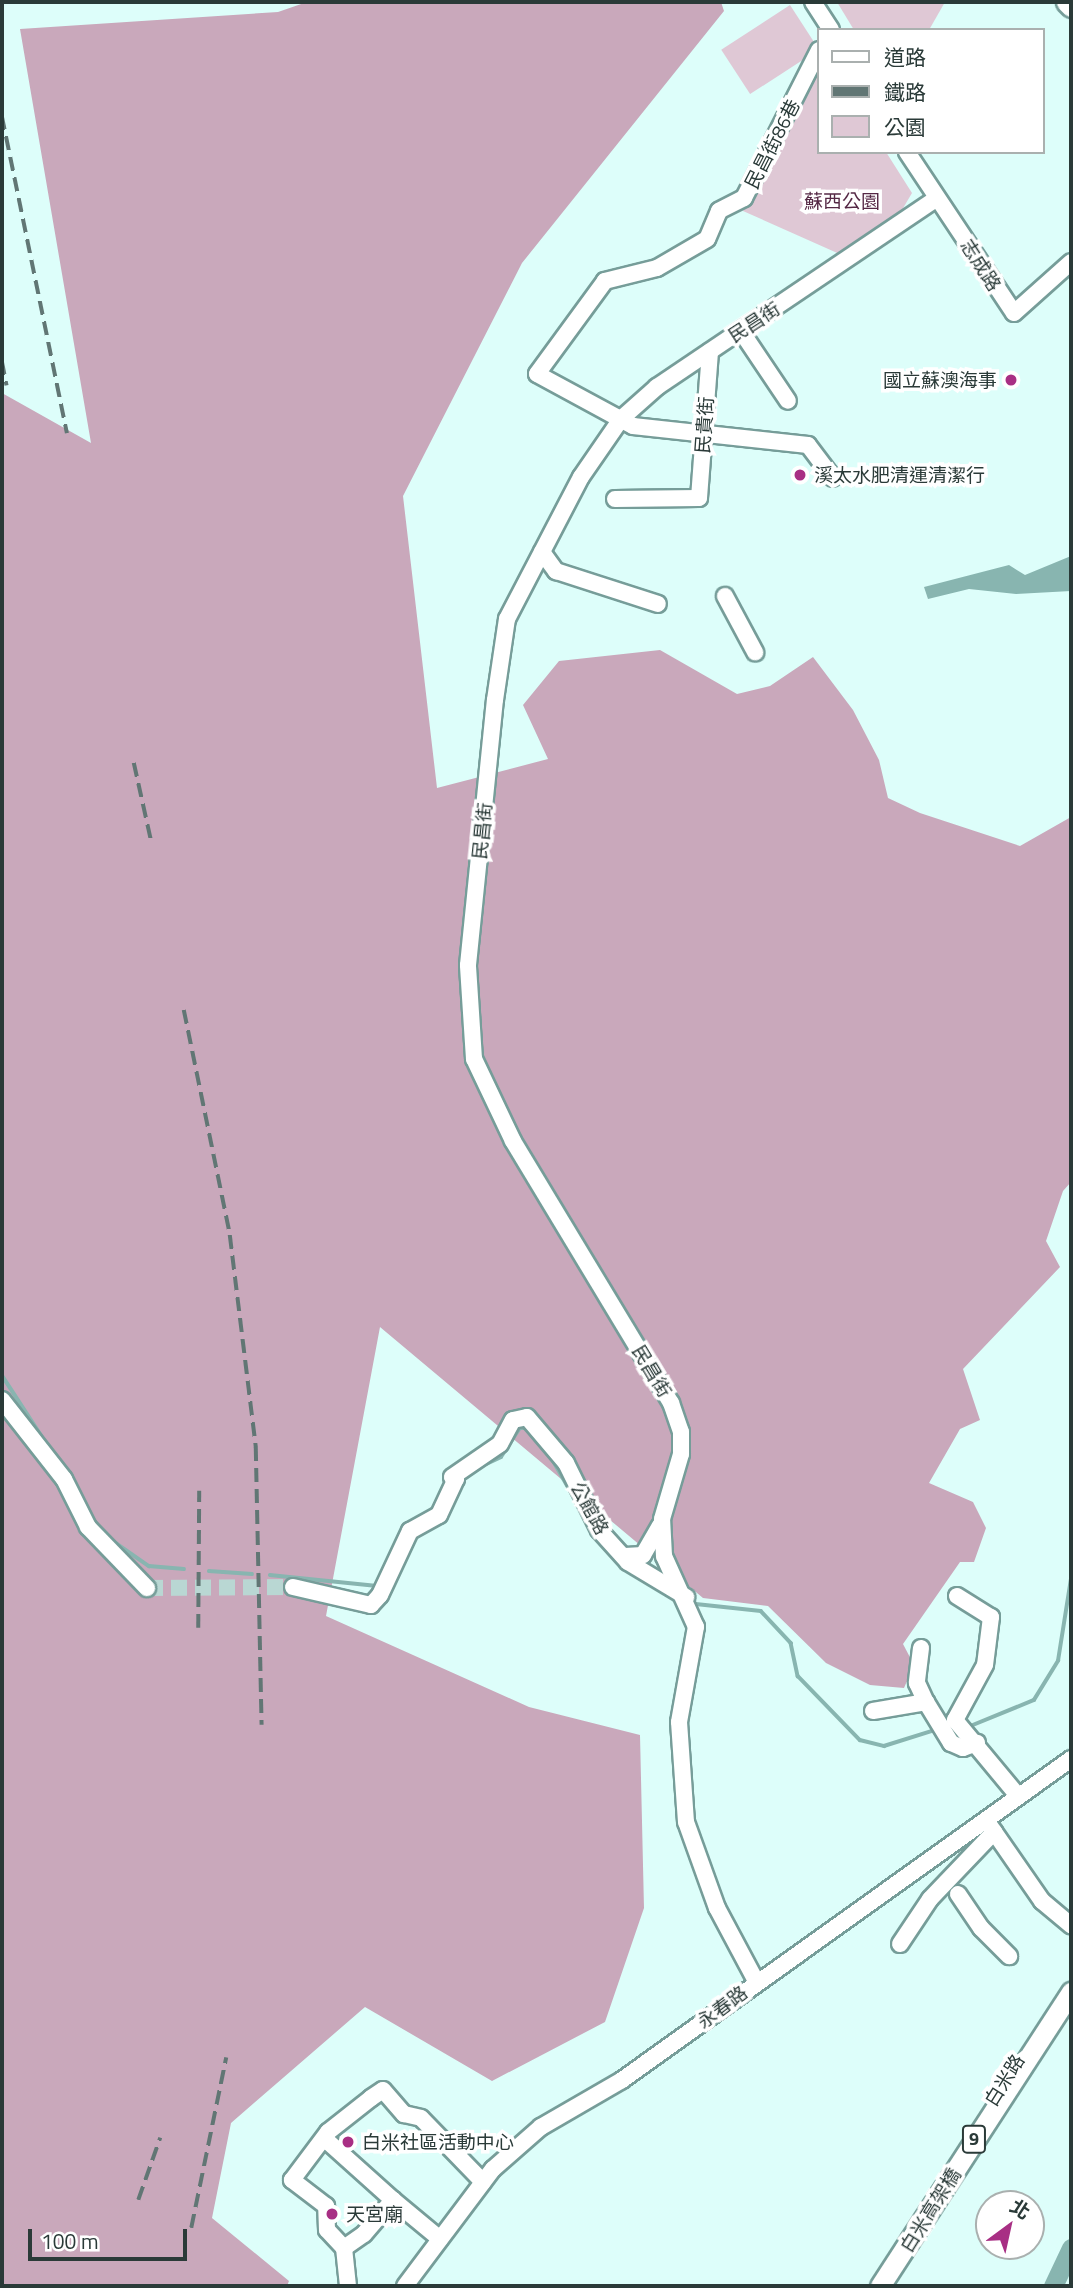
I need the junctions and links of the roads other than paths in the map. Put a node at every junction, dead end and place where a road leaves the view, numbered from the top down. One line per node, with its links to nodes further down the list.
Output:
1 (813, 2): 4 (street)
2 (1066, 2): 3 (main road)
3 (1071, 7)
4 (829, 28)
5 (818, 52): 12 (street, 民昌街86巷)
6 (908, 154): 7 (street, 志成路)
7 (936, 199): 8 (street, 志成路); 9 (street, 民昌街)
8 (1071, 262)
9 (741, 331): 10 (street, 民昌街); 11 (street)
10 (710, 351): 12 (street, 民昌街); 13 (street, 民貴街)
11 (788, 401)
12 (621, 419): 13 (street); 16 (street, 民昌街)
13 (704, 432): 14 (street); 15 (street, 民貴街)
14 (833, 478)
15 (615, 499)
16 (541, 552): 18 (street); 21 (street, 民昌街)
17 (725, 596): 19 (street)
18 (658, 604)
19 (755, 652)
20 (2, 1399): 24 (street)
21 (662, 1519): 22 (street); 26 (street, 民昌街)
22 (625, 1556): 23 (street, 公館路); 26 (street, 公館路)
23 (293, 1587)
24 (147, 1588)
25 (957, 1596): 30 (street)
26 (685, 1597): 38 (street)
27 (921, 1648): 28 (street)
28 (926, 1702): 29 (street); 30 (street)
29 (873, 1711)
30 (977, 1744): 32 (street)
31 (1071, 1759): 32 (street, 永春路)
32 (1018, 1796): 33 (street, 永春路)
33 (990, 1825): 35 (street); 36 (street); 38 (street, 永春路)
34 (958, 1894): 37 (street)
35 (1071, 1925)
36 (900, 1944)
37 (1009, 1956)
38 (756, 1981): 43 (street, 永春路)
39 (1071, 1982): 49 (street, 白米路)
40 (1071, 1992): 50 (main road, 白米高架橋 / 9)
41 (1071, 2013): 51 (main road, 白米高架橋 / 9)
42 (325, 2139): 43 (street); 44 (street); 46 (street)
43 (483, 2182): 45 (street, 永春路)
44 (393, 2200): 45 (street); 46 (street)
45 (440, 2239): 48 (street, 永春路)
46 (344, 2248): 47 (street)
47 (348, 2286)
48 (405, 2286)
49 (872, 2286)
50 (880, 2286)
51 (893, 2286)

